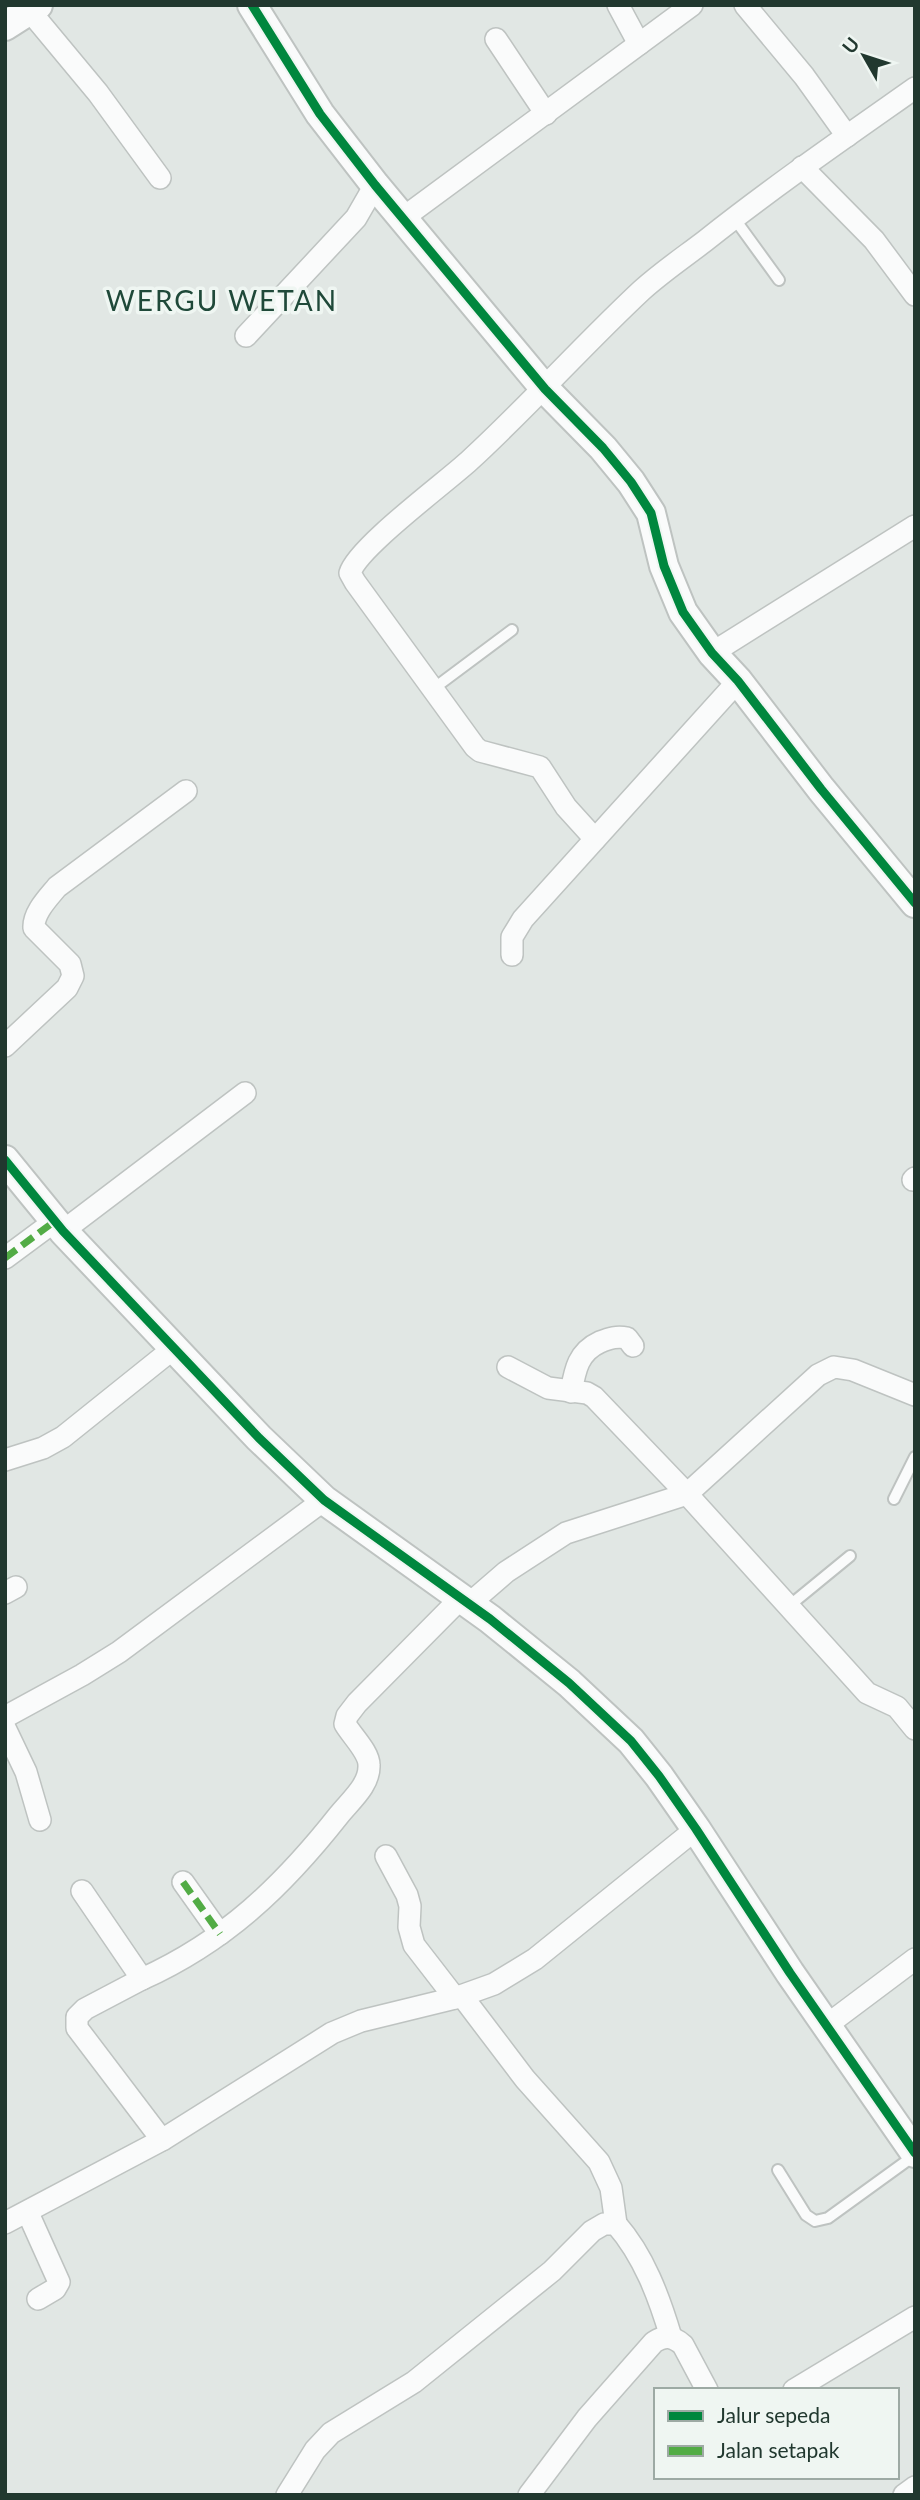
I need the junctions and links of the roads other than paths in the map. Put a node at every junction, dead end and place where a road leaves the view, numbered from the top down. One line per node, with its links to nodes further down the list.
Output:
1 (252, 5): 14 (street)
2 (618, 5): 8 (street)
3 (692, 5): 8 (street)
4 (745, 5): 11 (street)
5 (33, 8): 6 (street); 13 (street)
6 (5, 26)
7 (496, 39): 10 (street)
8 (639, 44): 10 (street)
9 (915, 88): 11 (street)
10 (546, 114): 15 (street)
11 (847, 136): 12 (street)
12 (802, 167): 16 (street); 18 (street)
13 (160, 178)
14 (375, 185): 15 (street); 19 (street)
15 (403, 218): 20 (street)
16 (734, 218): 17 (lane); 20 (street)
17 (779, 280)
18 (915, 295)
19 (246, 337)
20 (545, 389): 23 (street); 25 (street)
21 (915, 526): 23 (street)
22 (512, 630): 25 (lane)
23 (712, 653): 24 (street)
24 (738, 681): 27 (street); 28 (street)
25 (433, 689): 27 (street)
26 (186, 791): 30 (street)
27 (595, 839): 29 (street)
28 (915, 902)
29 (512, 955)
30 (5, 1046)
31 (245, 1093): 33 (street)
32 (5, 1160): 33 (street)
33 (59, 1226): 34 (street); 36 (street)
34 (5, 1258)
35 (633, 1346): 38 (street)
36 (174, 1348): 41 (street); 44 (street)
37 (508, 1367): 38 (street)
38 (571, 1392): 42 (street)
39 (915, 1395): 42 (street)
40 (915, 1457): 43 (lane)
41 (5, 1460)
42 (687, 1494): 46 (street); 47 (street)
43 (894, 1499)
44 (324, 1500): 46 (street); 48 (street)
45 (850, 1556): 47 (lane)
46 (465, 1601): 52 (street); 56 (street)
47 (789, 1606): 50 (street)
48 (5, 1717)
49 (5, 1728): 51 (street)
50 (915, 1729)
51 (40, 1820)
52 (696, 1829): 59 (street); 60 (street)
53 (386, 1856): 59 (street)
54 (183, 1882): 56 (street)
55 (82, 1891): 58 (street)
56 (220, 1934): 58 (street)
57 (915, 1959): 60 (street)
58 (142, 1979): 61 (street)
59 (458, 1997): 61 (street); 66 (street)
60 (827, 2025): 62 (street)
61 (162, 2140): 64 (street)
62 (915, 2154): 63 (lane)
63 (778, 2170)
64 (28, 2213): 65 (street); 67 (street)
65 (5, 2223)
66 (616, 2224): 69 (street); 73 (street)
67 (38, 2299)
68 (915, 2317): 71 (street)
69 (671, 2337): 70 (street); 74 (street)
70 (706, 2388)
71 (797, 2388)
72 (915, 2487): 75 (street)
73 (287, 2495)
74 (529, 2495)
75 (904, 2495)

